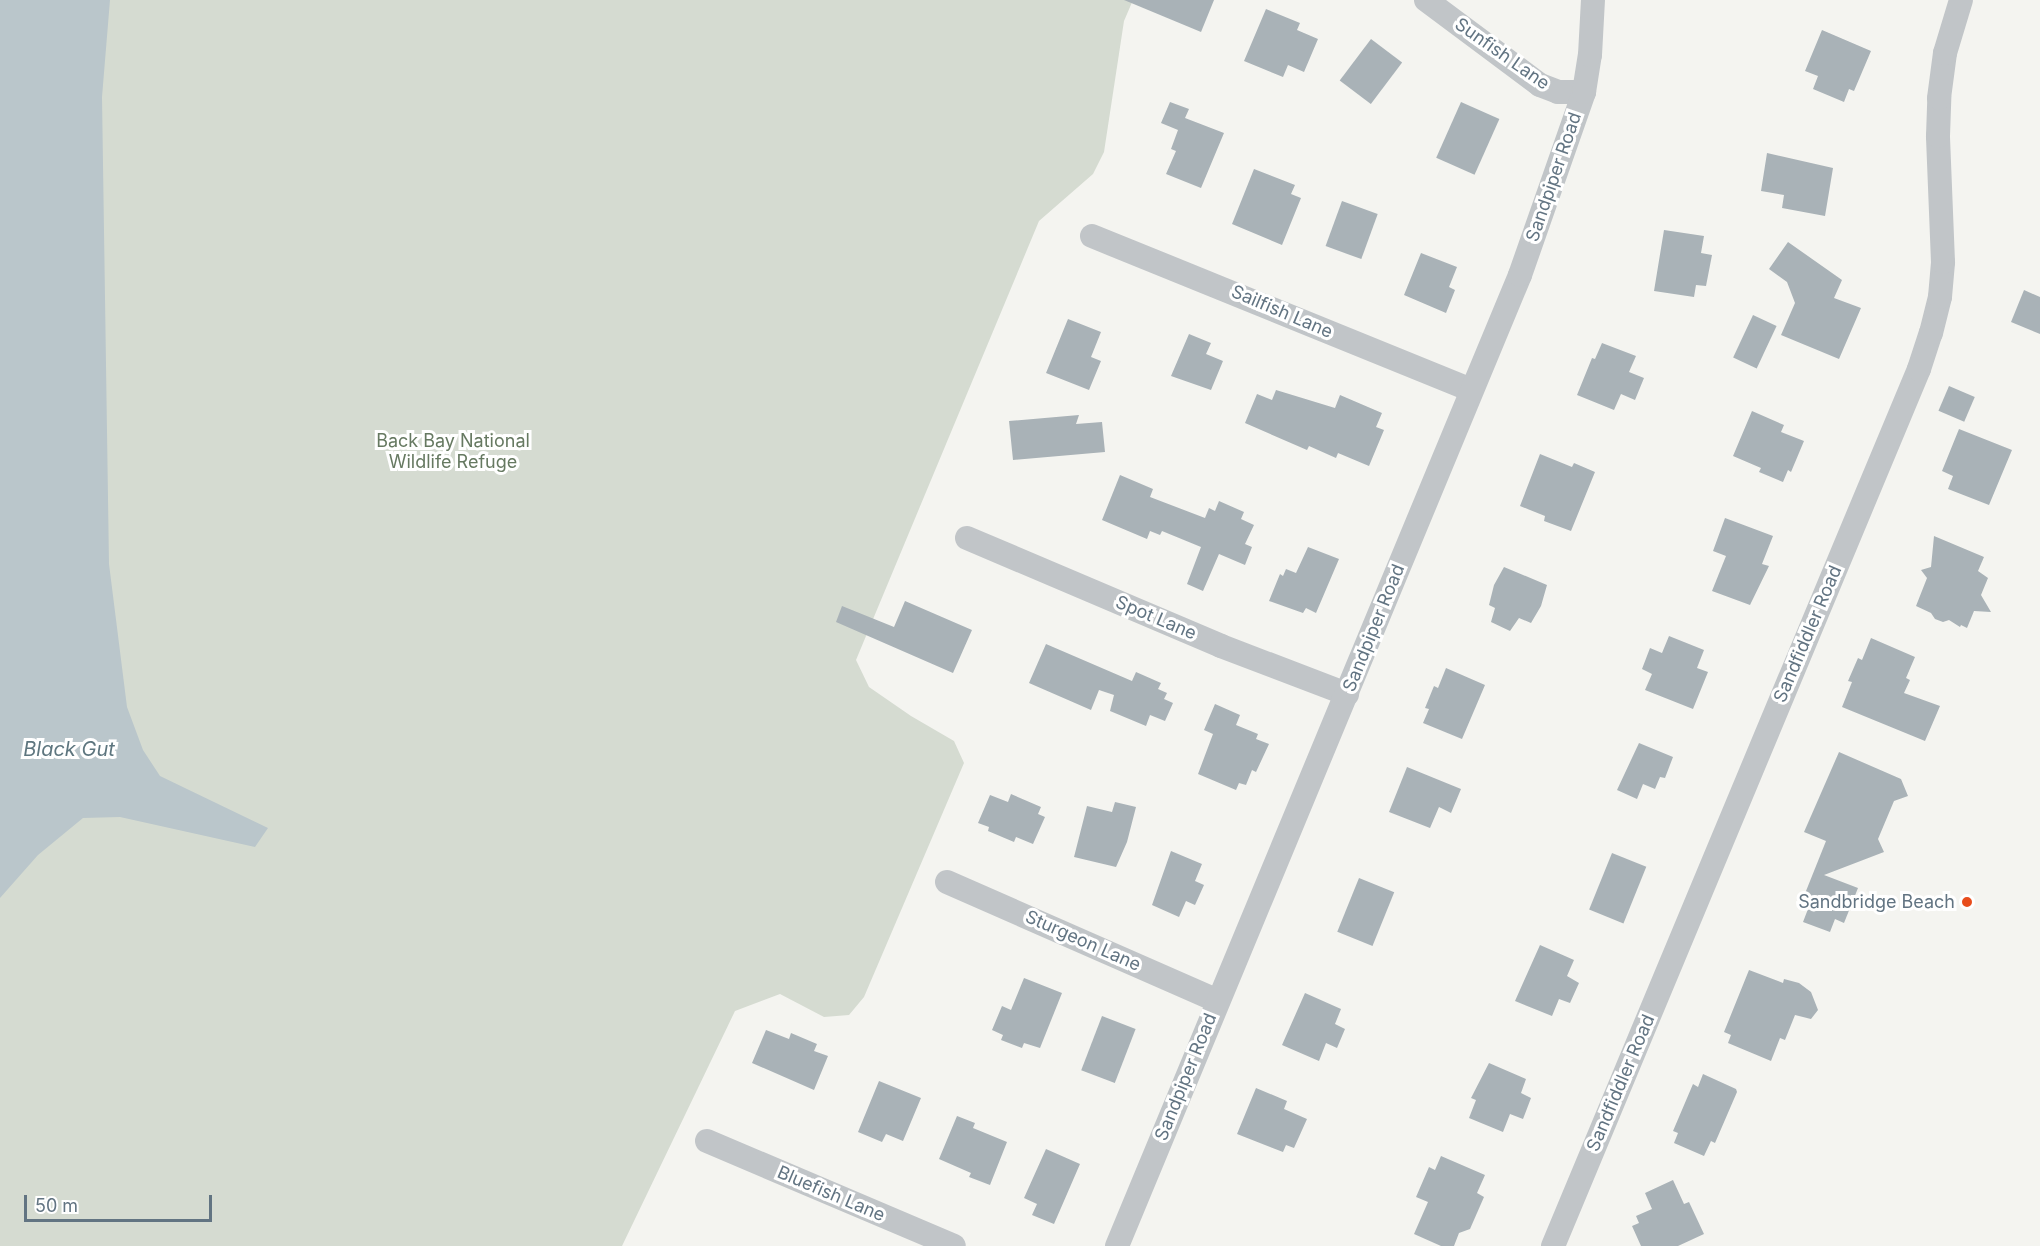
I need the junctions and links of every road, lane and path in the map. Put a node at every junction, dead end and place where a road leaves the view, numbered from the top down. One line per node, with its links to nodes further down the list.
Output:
1 (1426, 0): 4 (street, Sunfish Lane)
2 (1593, 0): 4 (street, Sandpiper Road)
3 (1961, 0): 14 (street, Sandfiddler Road)
4 (1584, 92): 6 (street, Sandpiper Road)
5 (1092, 236): 6 (street, Sailfish Lane)
6 (1471, 390): 8 (street, Sandpiper Road)
7 (967, 538): 8 (street, Spot Lane)
8 (1347, 694): 10 (street, Sandpiper Road)
9 (947, 882): 10 (street, Sturgeon Lane)
10 (1218, 1001): 13 (street, Sandpiper Road)
11 (707, 1141): 12 (street, Bluefish Lane)
12 (954, 1246)
13 (1117, 1246)
14 (1552, 1246)

